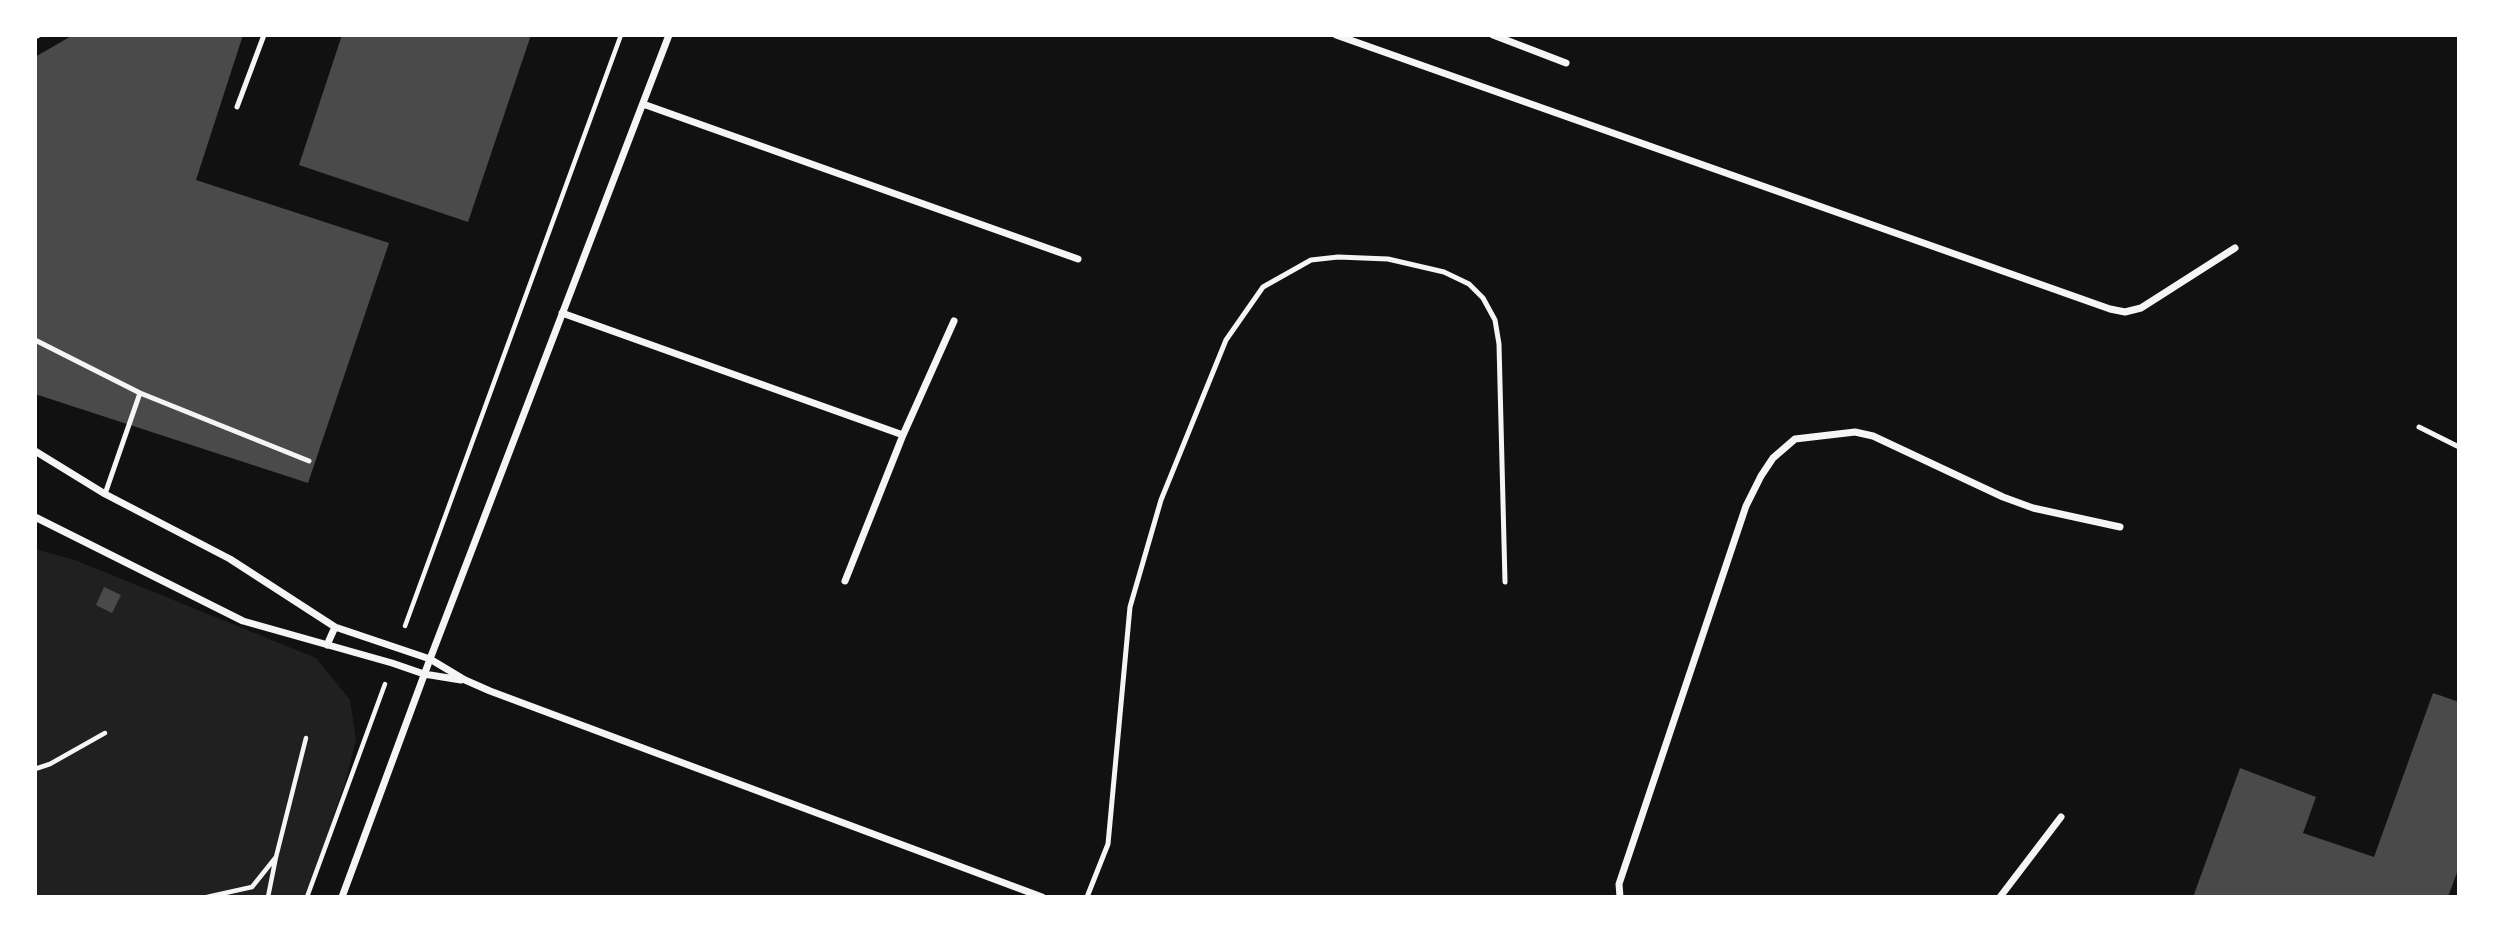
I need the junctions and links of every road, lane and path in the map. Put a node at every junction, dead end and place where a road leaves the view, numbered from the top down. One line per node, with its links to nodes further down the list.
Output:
1 (264, 35): 8 (lane)
2 (621, 35): 27 (path)
3 (669, 35): 7 (street)
4 (1336, 35): 9 (street)
5 (1493, 35): 6 (street)
6 (1566, 62)
7 (643, 104): 10 (street); 11 (street)
8 (237, 107)
9 (2235, 248)
10 (1078, 259)
11 (562, 313): 16 (street); 28 (street)
12 (954, 321): 16 (street)
13 (35, 340): 14 (lane)
14 (140, 393): 19 (lane); 20 (lane)
15 (2419, 427): 17 (lane)
16 (903, 435): 23 (street)
17 (2459, 447)
18 (35, 451): 20 (street)
19 (309, 461)
20 (105, 494): 25 (street)
21 (35, 517): 26 (street)
22 (2120, 527): 43 (street)
23 (845, 581)
24 (1505, 582): 42 (lane)
25 (335, 627): 26 (street); 27 (street)
26 (327, 645): 29 (street)
27 (397, 649): 28 (street)
28 (430, 659): 30 (street); 31 (street)
29 (392, 663): 30 (street); 39 (path)
30 (424, 674): 31 (street); 40 (street)
31 (465, 680): 41 (street)
32 (106, 733): 34 (path)
33 (306, 738): 36 (path)
34 (35, 769)
35 (2061, 817): 44 (street)
36 (276, 857): 37 (path); 38 (path)
37 (207, 897)
38 (268, 897)
39 (307, 897)
40 (342, 897)
41 (1042, 897)
42 (1087, 897)
43 (1620, 897)
44 (2000, 897)

